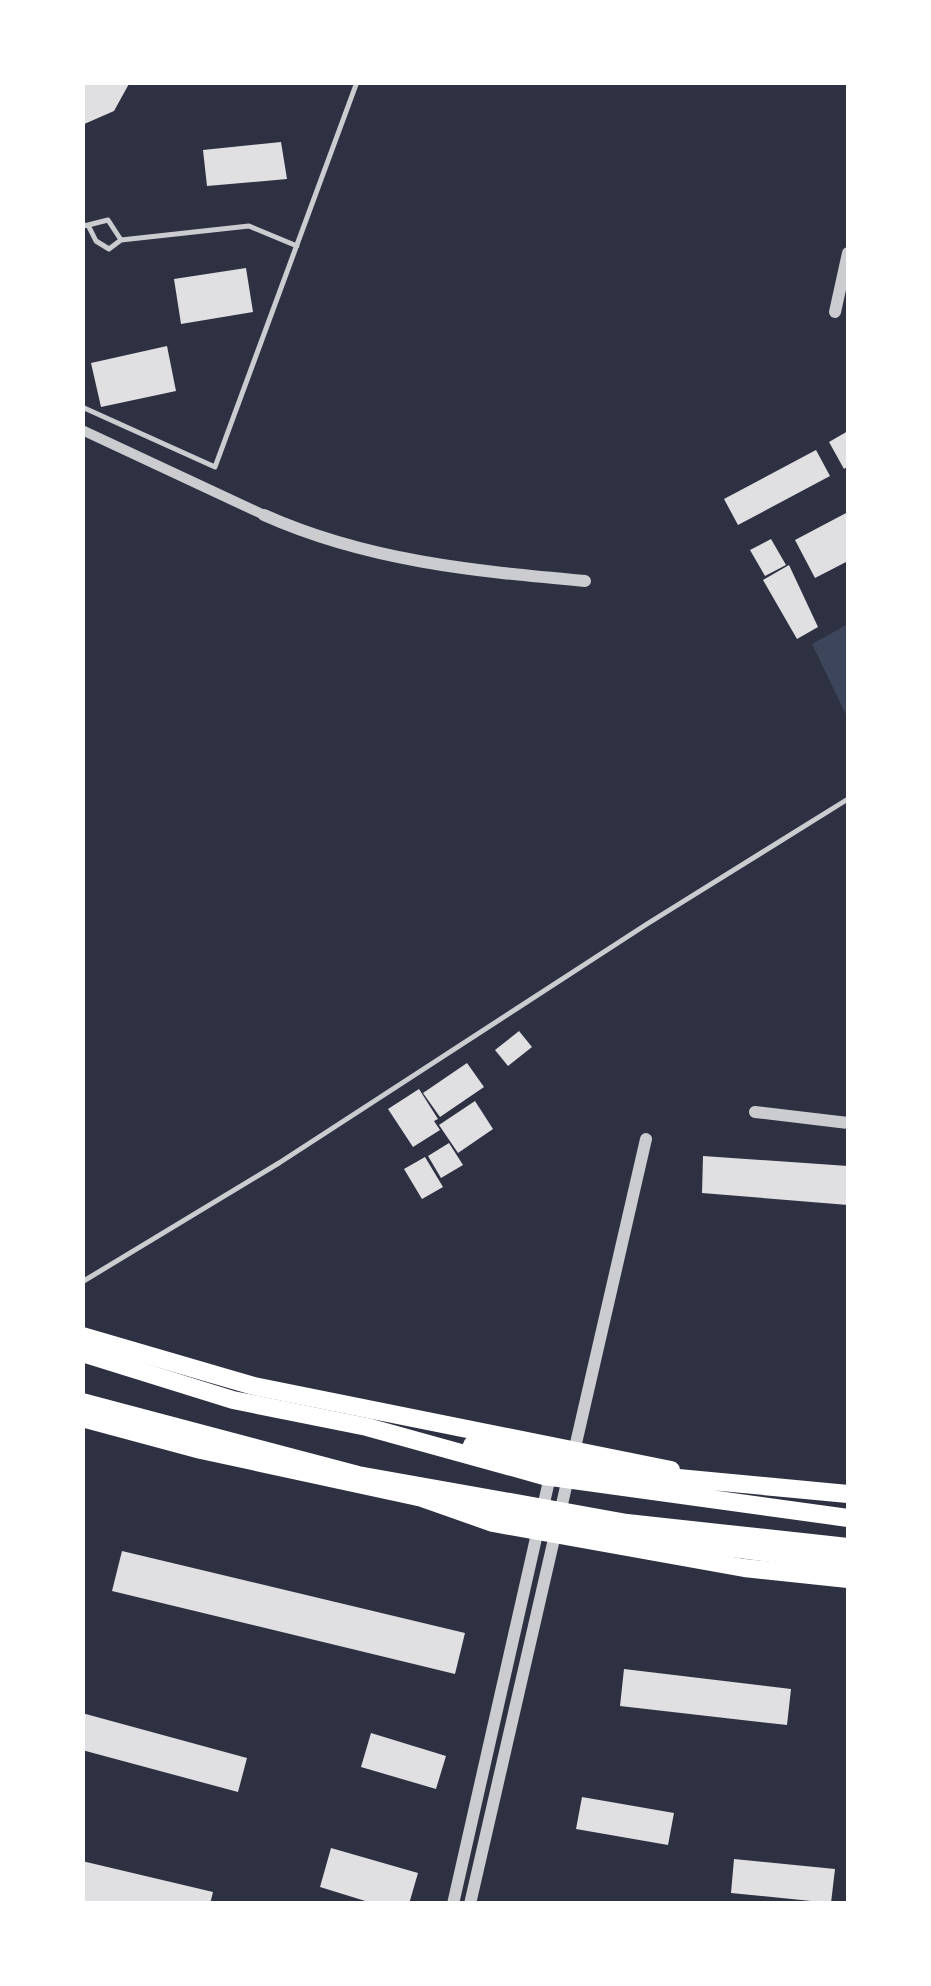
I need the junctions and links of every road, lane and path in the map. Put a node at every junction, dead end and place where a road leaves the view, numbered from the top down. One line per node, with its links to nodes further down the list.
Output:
1 (358, 82): 4 (lane)
2 (85, 225): 3 (lane); 3 (lane)
3 (121, 240): 4 (lane)
4 (297, 246): 7 (lane)
5 (848, 253): 6 (street)
6 (835, 312)
7 (82, 407)
8 (82, 430): 9 (street)
9 (264, 515): 10 (street)
10 (585, 581)
11 (848, 800): 15 (lane)
12 (754, 1112): 13 (street)
13 (848, 1123)
14 (646, 1138): 21 (street)
15 (82, 1282)
16 (82, 1336): 21 (main road)
17 (82, 1353): 20 (main road)
18 (82, 1402): 22 (main road)
19 (82, 1418): 26 (main road)
20 (367, 1427): 23 (main road); 25 (main road)
21 (564, 1452): 24 (main road); 26 (street)
22 (358, 1475): 27 (main road); 29 (main road)
23 (848, 1494)
24 (848, 1502)
25 (848, 1518)
26 (550, 1524): 28 (main road); 30 (street); 31 (street)
27 (848, 1547)
28 (848, 1563)
29 (848, 1578)
30 (452, 1904)
31 (470, 1904)

